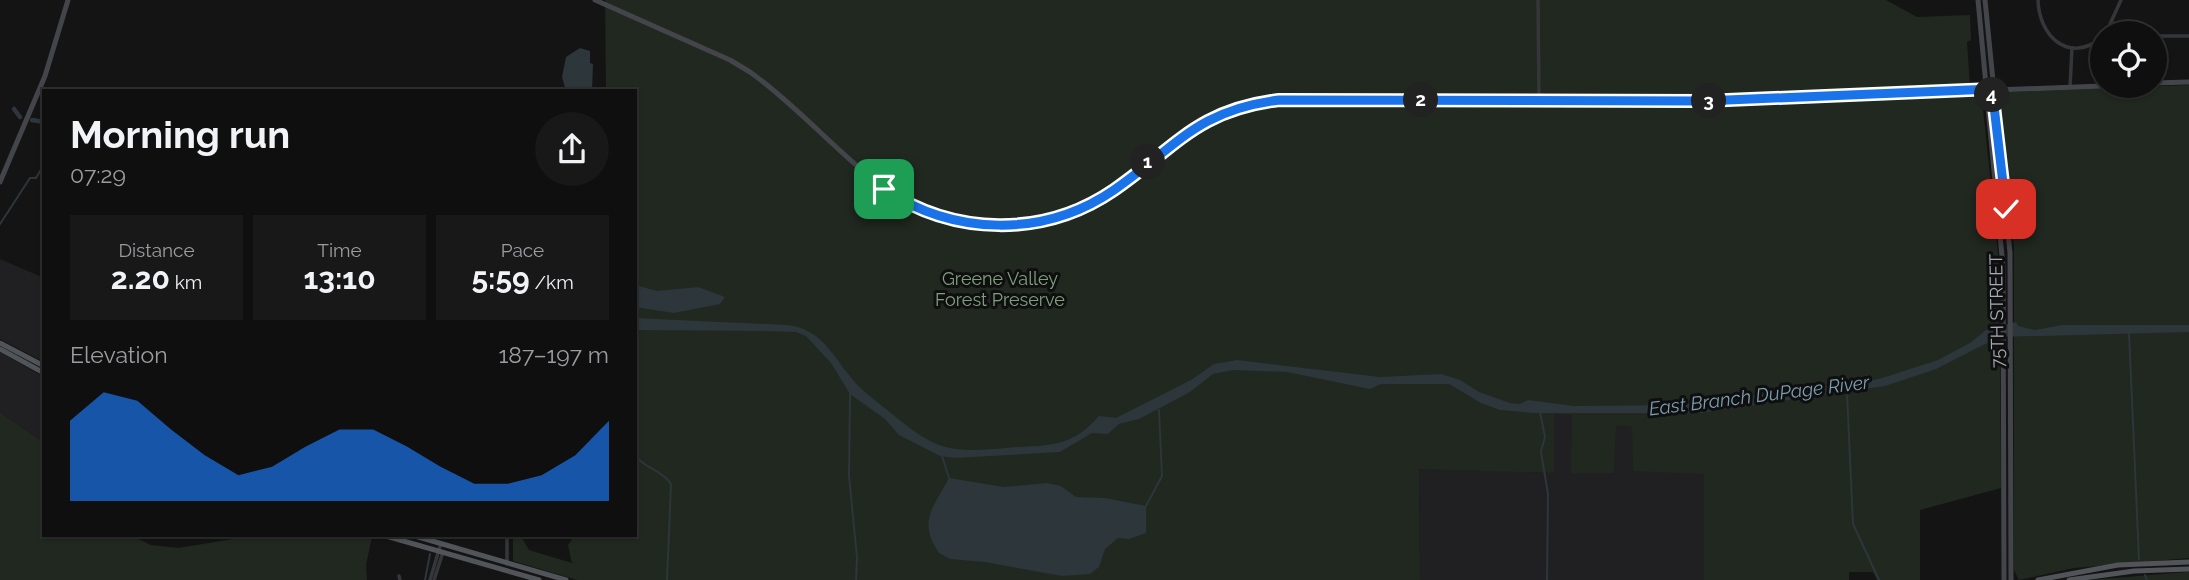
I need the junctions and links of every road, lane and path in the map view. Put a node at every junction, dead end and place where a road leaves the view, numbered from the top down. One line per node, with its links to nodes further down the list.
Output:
1 (68, 0): 19 (street)
2 (595, 0): 18 (street)
3 (1538, 0): 18 (street)
4 (1978, 0): 17 (street, 75TH STREET)
5 (1985, 0): 17 (street, 75TH STREET)
6 (2038, 0): 12 (street)
7 (2121, 0): 8 (street)
8 (2113, 21)
9 (2167, 36): 10 (street)
10 (2189, 36)
11 (2090, 45): 12 (street)
12 (2072, 48): 16 (street)
13 (2189, 82): 14 (street)
14 (2167, 83)
15 (2090, 86): 16 (street)
16 (2070, 87): 17 (street)
17 (1988, 89): 18 (street); 20 (street, 75TH STREET); 20 (street, 75TH STREET)
18 (1539, 101)
19 (0, 182)
20 (2008, 342): 35 (street, 75TH STREET); 36 (street, 75TH STREET)
21 (0, 343): 23 (main road)
22 (0, 349): 24 (main road)
23 (42, 365)
24 (42, 372)
25 (391, 537): 28 (main road)
26 (417, 537): 28 (main road)
27 (508, 537): 30 (street)
28 (442, 547): 30 (main road); 32 (street); 33 (main road)
29 (2189, 562): 37 (main road)
30 (508, 564): 34 (main road)
31 (2189, 569): 38 (main road)
32 (432, 580)
33 (539, 580)
34 (566, 580)
35 (2004, 580)
36 (2011, 580)
37 (2038, 580)
38 (2069, 580)

